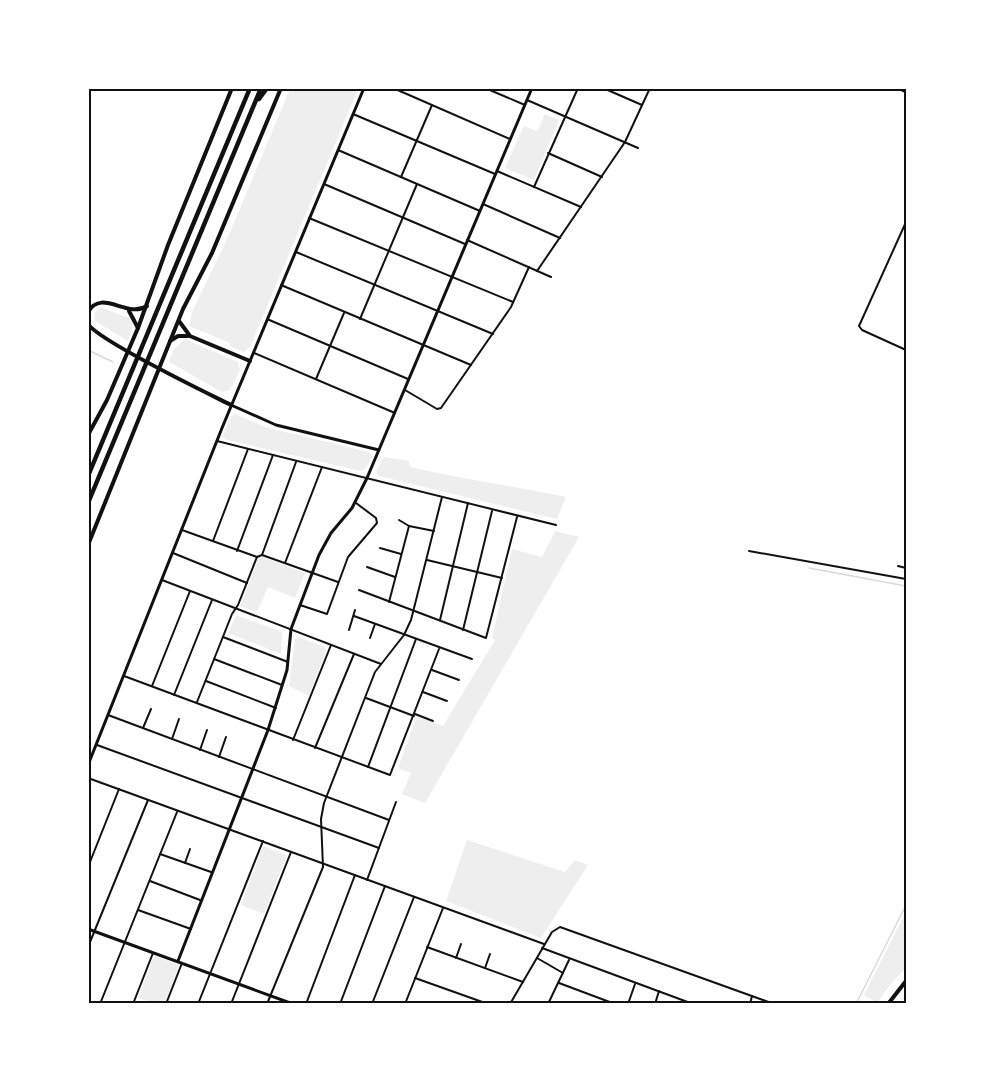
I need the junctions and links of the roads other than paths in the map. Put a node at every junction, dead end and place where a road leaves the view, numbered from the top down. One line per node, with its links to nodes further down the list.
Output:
1 (232, 88): 51 (main road)
2 (250, 88): 82 (highway)
3 (261, 88): 19 (highway)
4 (267, 88): 19 (highway)
5 (280, 88): 58 (main road)
6 (364, 88): 20 (street)
7 (393, 88): 16 (street)
8 (485, 88): 17 (street)
9 (532, 88): 15 (street)
10 (578, 88): 21 (street)
11 (603, 88): 18 (street)
12 (650, 88): 18 (street)
13 (898, 88): 14 (street)
14 (906, 91)
15 (527, 100): 17 (street); 21 (street)
16 (432, 105): 22 (street); 23 (street)
17 (525, 105): 22 (street)
18 (642, 105): 24 (street)
19 (254, 109): 85 (highway)
20 (353, 114): 23 (street); 26 (street)
21 (565, 116): 24 (street); 27 (street)
22 (510, 139): 28 (street)
23 (417, 141): 28 (street); 29 (street)
24 (625, 142): 25 (street); 30 (street)
25 (638, 148)
26 (338, 150): 29 (street); 31 (street)
27 (548, 153): 30 (street); 33 (street)
28 (496, 172): 33 (street); 34 (street)
29 (401, 177): 32 (street)
30 (602, 177): 35 (street)
31 (324, 184): 37 (street); 38 (street)
32 (417, 184): 36 (street); 38 (street)
33 (534, 187): 35 (street)
34 (483, 204): 36 (street); 40 (street)
35 (581, 207): 40 (street)
36 (480, 211): 41 (street)
37 (309, 218): 42 (street); 43 (street)
38 (403, 218): 41 (street); 42 (street)
39 (906, 222): 66 (street)
40 (560, 238): 45 (street)
41 (466, 242): 44 (street); 46 (street)
42 (388, 251): 46 (street); 49 (street)
43 (295, 252): 48 (street); 49 (street)
44 (529, 267): 45 (street); 50 (street)
45 (537, 271): 47 (street)
46 (452, 277): 50 (street); 53 (street)
47 (551, 277)
48 (281, 285): 55 (street); 56 (street)
49 (374, 285): 53 (street); 57 (street)
50 (513, 303): 61 (street)
51 (147, 306): 52 (main road); 60 (main road)
52 (128, 311): 54 (main road); 60 (main road)
53 (438, 311): 61 (street); 64 (street)
54 (88, 312)
55 (344, 312): 57 (street); 65 (street)
56 (267, 319): 65 (street); 67 (street)
57 (360, 319): 64 (street)
58 (179, 320): 62 (main road); 63 (main road)
59 (88, 324): 73 (main road)
60 (138, 328): 75 (main road)
61 (493, 334): 69 (street)
62 (190, 336): 63 (main road); 68 (main road)
63 (170, 342): 96 (main road)
64 (424, 345): 69 (street); 71 (street)
65 (330, 346): 70 (street); 71 (street)
66 (906, 350)
67 (253, 353): 68 (street); 70 (street)
68 (250, 361): 73 (street)
69 (471, 365): 72 (street)
70 (316, 379): 74 (street)
71 (409, 379): 72 (street)
72 (405, 390): 74 (street)
73 (231, 405): 76 (street); 78 (street)
74 (395, 413): 78 (street)
75 (88, 435)
76 (217, 441): 77 (street); 93 (street)
77 (248, 449): 79 (street); 95 (street)
78 (380, 450): 83 (street)
79 (273, 455): 80 (street); 98 (street)
80 (297, 461): 81 (street); 102 (street)
81 (322, 467): 83 (street); 105 (street)
82 (88, 476)
83 (367, 478): 84 (street); 86 (street)
84 (442, 497): 87 (street); 94 (street)
85 (88, 503)
86 (356, 503): 110 (street); 116 (street)
87 (468, 503): 88 (street); 106 (street)
88 (492, 509): 89 (street); 111 (street)
89 (517, 515): 91 (street); 113 (street)
90 (399, 520): 92 (street)
91 (556, 525)
92 (409, 526): 94 (street); 101 (street)
93 (182, 530): 95 (street); 100 (street)
94 (434, 531): 104 (street)
95 (213, 542): 98 (street)
96 (88, 545)
97 (381, 548): 101 (street)
98 (237, 551): 103 (street)
99 (749, 551): 114 (street)
100 (172, 553): 115 (street); 117 (street)
101 (401, 554): 112 (street)
102 (262, 555): 103 (street); 105 (street)
103 (257, 557): 117 (street)
104 (427, 560): 106 (street); 125 (street)
105 (285, 563): 110 (street)
106 (453, 566): 111 (street); 127 (street)
107 (898, 566): 109 (street)
108 (367, 567): 112 (street)
109 (906, 568)
110 (312, 572): 116 (street); 122 (street)
111 (477, 572): 113 (street); 131 (street)
112 (395, 577): 121 (street)
113 (502, 578): 131 (street)
114 (906, 579)
115 (162, 580): 119 (street); 144 (street)
116 (339, 582): 122 (street)
117 (247, 583): 123 (street)
118 (359, 590): 121 (street)
119 (190, 591): 120 (street); 148 (street)
120 (212, 599): 123 (street); 150 (street)
121 (389, 602): 125 (street)
122 (300, 605): 129 (street)
123 (236, 608): 129 (street); 133 (street)
124 (355, 610): 126 (street)
125 (414, 611): 127 (street); 132 (street)
126 (354, 616): 128 (street); 130 (street)
127 (439, 621): 131 (street)
128 (375, 624): 132 (street); 134 (street)
129 (291, 629): 136 (street); 141 (street)
130 (349, 630)
131 (463, 630)
132 (404, 635): 135 (street); 142 (street)
133 (223, 637): 139 (street); 141 (street)
134 (370, 638)
135 (416, 639): 137 (street); 155 (street)
136 (331, 645): 138 (street); 166 (street)
137 (439, 649): 140 (street); 143 (street)
138 (354, 653): 142 (street); 168 (street)
139 (214, 659): 146 (street); 147 (street)
140 (472, 659)
141 (288, 662): 147 (street)
142 (381, 664): 151 (street)
143 (432, 670): 145 (street); 149 (street)
144 (124, 676): 148 (street); 157 (street)
145 (459, 680)
146 (206, 681): 153 (street); 154 (street)
147 (283, 685): 154 (street)
148 (152, 687): 150 (street)
149 (423, 692): 152 (street); 158 (street)
150 (174, 695): 153 (street)
151 (365, 698): 155 (street); 171 (street)
152 (447, 701)
153 (197, 703): 163 (street)
154 (276, 708): 163 (street)
155 (390, 708): 158 (street); 173 (street)
156 (151, 709): 161 (street)
157 (108, 715): 161 (street); 167 (street)
158 (414, 715): 160 (street); 173 (street)
159 (179, 719): 165 (street)
160 (433, 721)
161 (143, 728): 165 (street)
162 (207, 730): 169 (street)
163 (268, 730): 166 (street); 174 (street)
164 (226, 737): 170 (street)
165 (172, 739): 169 (street)
166 (293, 740): 168 (street)
167 (97, 745): 172 (street); 178 (street)
168 (315, 748): 171 (street)
169 (200, 750): 170 (street)
170 (219, 757): 174 (street)
171 (342, 758): 173 (street); 177 (street)
172 (88, 765)
173 (368, 767)
174 (254, 770): 177 (street); 178 (street)
175 (88, 778): 176 (street)
176 (119, 789): 179 (street); 192 (street)
177 (326, 797): 182 (street); 183 (street)
178 (242, 798): 183 (street); 184 (street)
179 (148, 800): 181 (street); 204 (street)
180 (396, 802): 182 (street)
181 (178, 810): 184 (street); 189 (street)
182 (389, 820): 186 (street)
183 (321, 827): 186 (street); 191 (street)
184 (230, 830): 185 (street); 193 (street)
185 (263, 842): 188 (street); 218 (street)
186 (379, 848): 195 (street)
187 (190, 849): 190 (street)
188 (291, 852): 191 (street); 225 (street)
189 (160, 854): 190 (street); 196 (street)
190 (185, 863): 193 (street)
191 (323, 864): 194 (street); 227 (street)
192 (88, 867)
193 (213, 873): 199 (street)
194 (356, 875): 195 (street); 238 (street)
195 (367, 880): 197 (street)
196 (150, 882): 199 (street); 201 (street)
197 (385, 886): 198 (street); 239 (street)
198 (414, 897): 200 (street); 240 (street)
199 (202, 901): 203 (street)
200 (443, 907): 207 (street); 209 (street)
201 (138, 910): 203 (street); 205 (street)
202 (88, 929): 204 (street)
203 (191, 929): 216 (street)
204 (96, 931): 205 (street); 208 (street)
205 (125, 942): 211 (street); 231 (street)
206 (461, 944): 213 (street)
207 (544, 944): 210 (street); 228 (street)
208 (88, 947)
209 (427, 948): 213 (street); 220 (street)
210 (542, 948): 214 (street); 215 (street)
211 (153, 952): 216 (street); 232 (street)
212 (490, 954): 217 (street)
213 (456, 958): 217 (street)
214 (537, 958): 219 (street); 222 (street)
215 (569, 960): 219 (street); 224 (street)
216 (180, 962): 218 (street); 233 (street)
217 (484, 968): 222 (street)
218 (211, 973): 225 (street); 234 (street)
219 (564, 973): 223 (street)
220 (415, 978): 241 (street); 242 (street)
221 (906, 981): 252 (main road)
222 (522, 982): 243 (street)
223 (559, 983): 244 (street); 245 (street)
224 (636, 983): 226 (street); 246 (street)
225 (240, 984): 227 (street); 235 (street)
226 (659, 992): 230 (street); 247 (street)
227 (270, 995): 236 (street); 237 (street)
228 (752, 996): 229 (street); 249 (street)
229 (761, 999): 250 (street); 251 (street)
230 (681, 1002): 248 (street)
231 (100, 1004)
232 (133, 1004)
233 (166, 1004)
234 (198, 1004)
235 (231, 1004)
236 (267, 1004)
237 (293, 1004)
238 (306, 1004)
239 (340, 1004)
240 (372, 1004)
241 (405, 1004)
242 (488, 1004)
243 (510, 1004)
244 (548, 1004)
245 (615, 1004)
246 (628, 1004)
247 (655, 1004)
248 (693, 1004)
249 (750, 1004)
250 (759, 1004)
251 (774, 1004)
252 (888, 1004)

